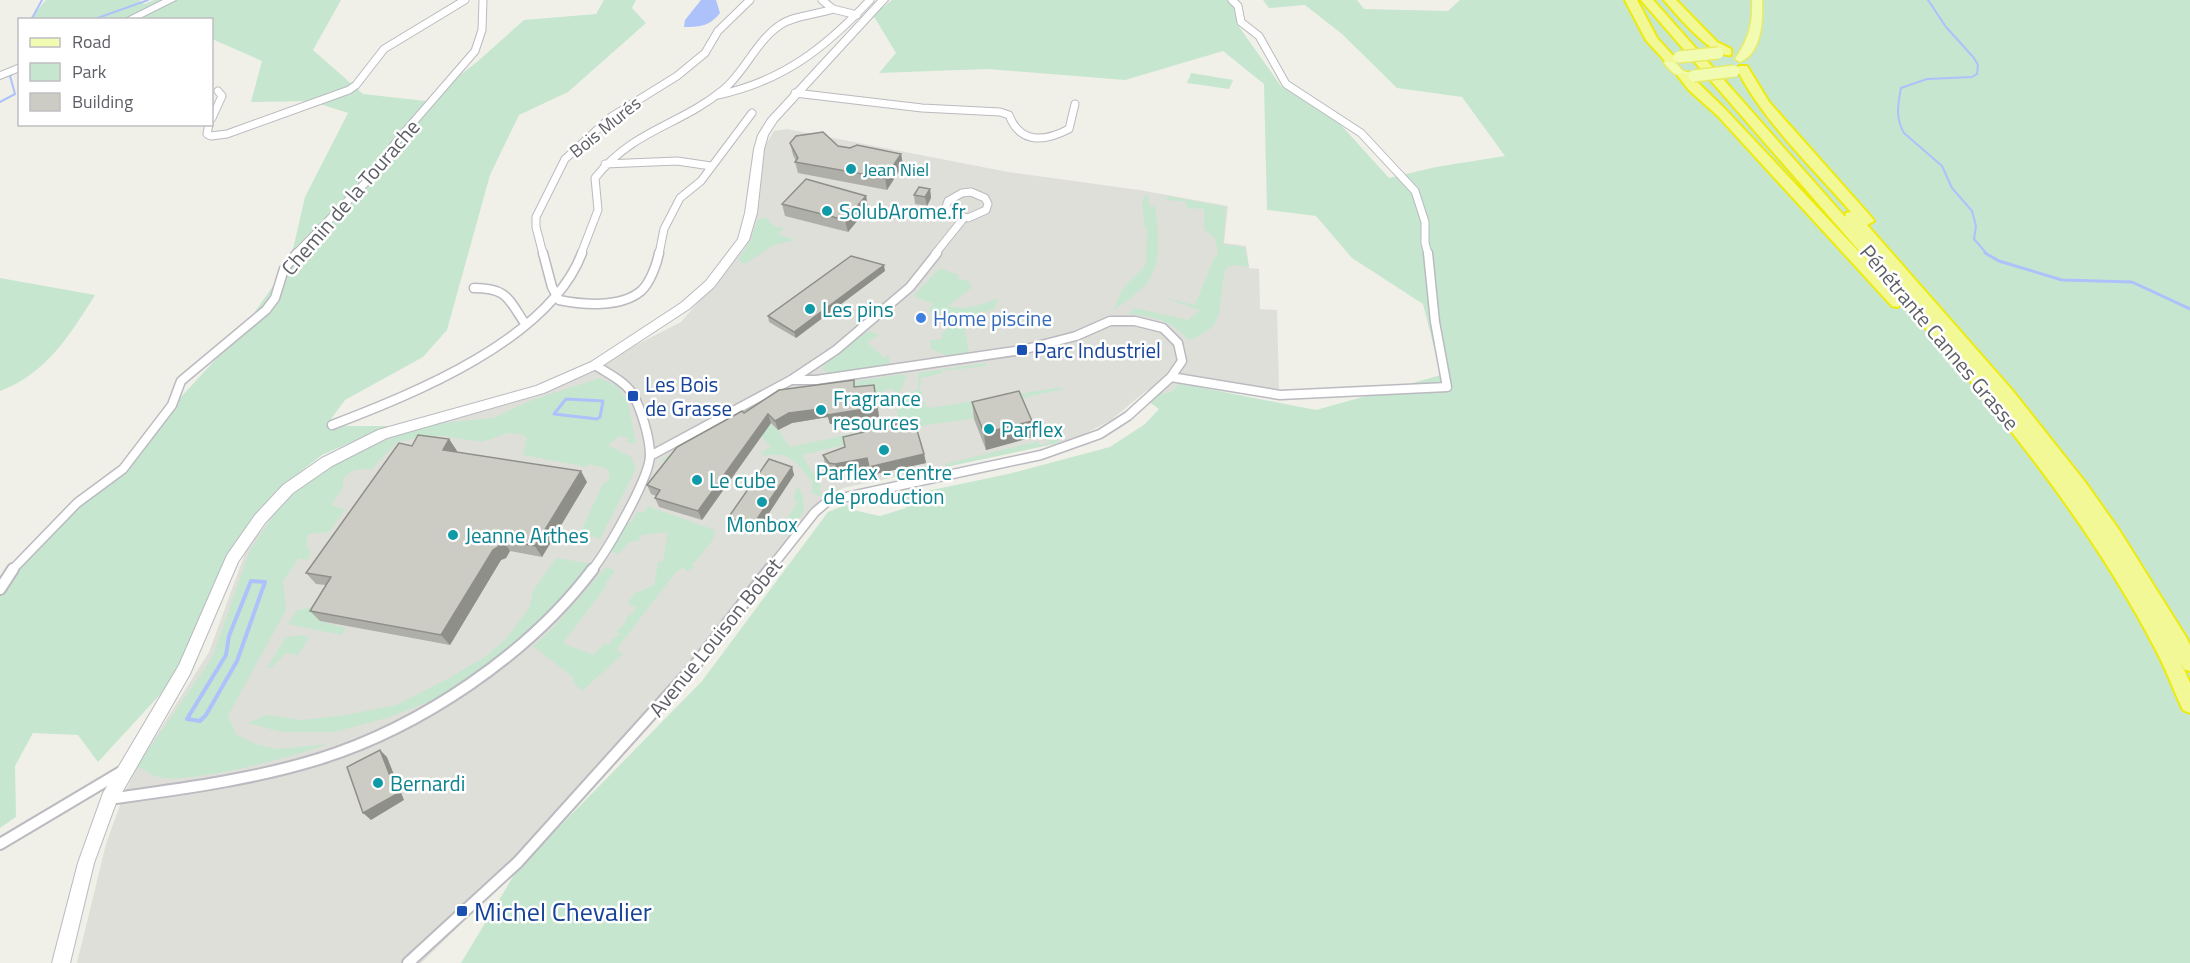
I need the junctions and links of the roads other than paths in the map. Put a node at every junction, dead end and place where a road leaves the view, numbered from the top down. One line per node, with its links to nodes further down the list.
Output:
1 (171, 0): 16 (street)
2 (465, 0): 29 (street)
3 (483, 0): 43 (street, Chemin de la Tourache)
4 (750, 0): 35 (street, Bois Murés)
5 (822, 0): 14 (street, Bois Murés)
6 (870, 0): 15 (street, Bois Murés)
7 (883, 0): 24 (street)
8 (1232, 0): 39 (street)
9 (1631, 0): 18 (highway)
10 (1647, 0): 38 (highway, Pénétrante Cannes Grasse)
11 (1658, 0): 34 (highway, Pénétrante Cannes Grasse)
12 (1670, 0): 17 (highway)
13 (1757, 0): 19 (main road)
14 (833, 9): 15 (street, Bois Murés); 25 (street, Bois Murés)
15 (857, 15): 25 (street, Bois Murés)
16 (131, 18)
17 (1722, 53): 18 (main road, bridge); 19 (main road)
18 (1675, 58): 22 (main road)
19 (1739, 66): 22 (main road, bridge); 34 (highway)
20 (10, 70): 21 (street)
21 (0, 76)
22 (1689, 76): 38 (highway)
23 (218, 91): 28 (street)
24 (795, 93): 26 (street); 37 (street)
25 (718, 95): 30 (street, Bois Murés)
26 (1074, 104)
27 (752, 113): 31 (street)
28 (213, 116)
29 (209, 126)
30 (605, 164): 31 (street, Bois Murés); 35 (street, Bois Murés)
31 (711, 166): 35 (street)
32 (963, 219): 32 (street); 40 (street)
33 (474, 288): 36 (street)
34 (1919, 291): 44 (highway, Pénétrante Cannes Grasse)
35 (555, 294): 36 (street, Bois Murés)
36 (526, 325): 41 (street, Bois Murés)
37 (595, 365): 42 (street); 46 (street)
38 (1970, 371): 45 (highway, Pénétrante Cannes Grasse)
39 (1172, 377): 40 (street); 50 (street, Avenue Louison Bobet)
40 (791, 380): 42 (street)
41 (332, 424)
42 (650, 456): 47 (street)
43 (0, 589)
44 (2190, 663)
45 (2190, 704)
46 (126, 770): 47 (street); 48 (street)
47 (110, 799): 49 (street)
48 (0, 844)
49 (61, 963)
50 (408, 963)

